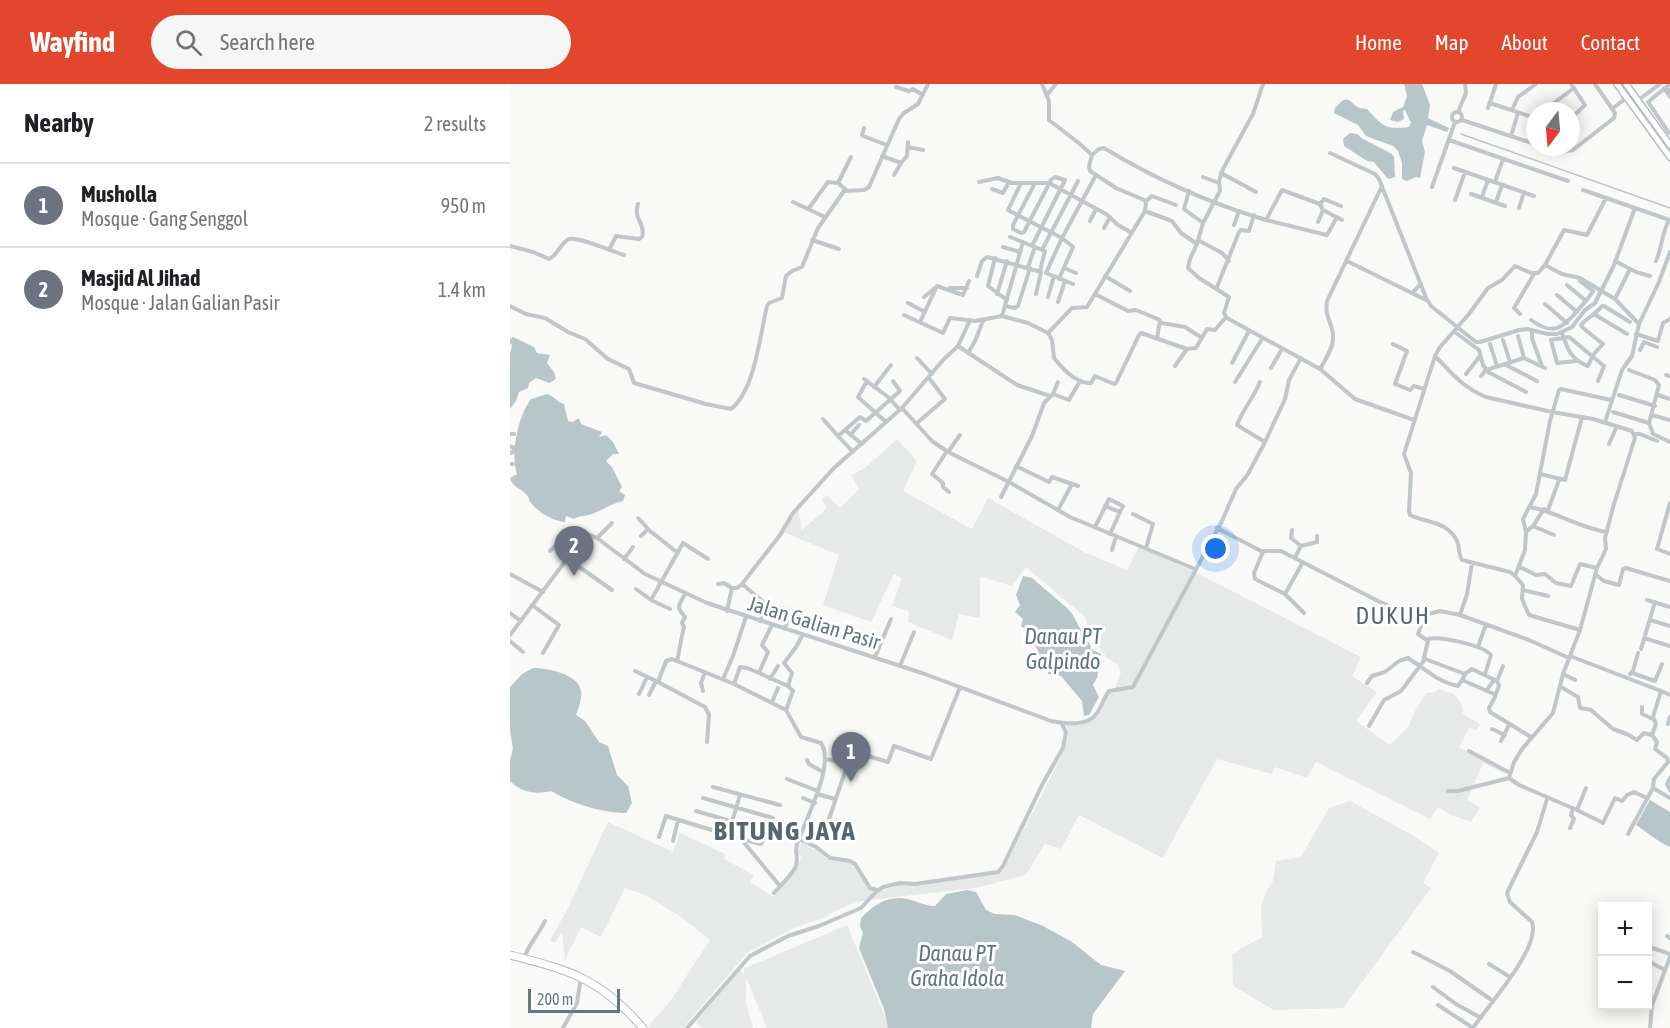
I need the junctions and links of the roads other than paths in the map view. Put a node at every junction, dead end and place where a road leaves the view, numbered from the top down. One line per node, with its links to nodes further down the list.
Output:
1 (928, 84): 16 (street)
2 (1042, 84): 17 (street)
3 (1056, 84): 17 (street)
4 (1263, 84): 50 (street)
5 (1465, 84): 27 (street)
6 (1496, 84): 21 (street)
7 (1536, 84): 26 (street)
8 (1595, 84): 24 (street)
9 (1616, 84): 22 (main road); 24 (street)
10 (1626, 84): 19 (main road)
11 (1660, 84): 19 (street)
12 (1573, 86): 20 (street); 25 (street)
13 (1667, 86): 15 (street); 18 (street); 33 (street)
14 (896, 87): 16 (street)
15 (1670, 91)
16 (923, 95): 37 (street)
17 (1047, 95): 42 (street)
18 (1670, 97)
19 (1637, 100): 22 (street); 39 (main road)
20 (1554, 102)
21 (1490, 103): 23 (street); 26 (street)
22 (1631, 104): 39 (main road)
23 (1488, 108)
24 (1613, 108): 38 (street)
25 (1580, 110)
26 (1512, 111): 28 (street)
27 (1458, 112): 30 (street); 31 (street)
28 (1518, 113): 29 (street); 34 (street)
29 (1526, 115)
30 (1462, 120): 31 (street); 34 (street)
31 (1455, 122): 35 (street)
32 (864, 128): 37 (street)
33 (1669, 133)
34 (1511, 136): 36 (street)
35 (1449, 140): 46 (street); 67 (street)
36 (1526, 141)
37 (887, 145): 43 (street)
38 (1580, 145)
39 (1668, 146): 45 (main road)
40 (923, 150): 47 (street)
41 (1330, 153): 66 (street)
42 (1092, 155): 52 (street); 72 (street)
43 (882, 156): 47 (street); 69 (street)
44 (851, 157): 59 (street)
45 (1670, 157)
46 (1503, 159): 56 (street); 58 (street)
47 (901, 163): 51 (street)
48 (1454, 168): 49 (street)
49 (1465, 172): 54 (street); 80 (street)
50 (1221, 173): 64 (street); 73 (street)
51 (894, 175)
52 (1096, 175): 81 (street); 82 (street)
53 (1203, 177): 64 (street)
54 (1488, 180): 58 (street); 78 (street)
55 (1078, 181): 76 (street)
56 (1568, 181)
57 (979, 182): 60 (street)
58 (1495, 182): 65 (street)
59 (838, 183): 69 (street); 91 (street)
60 (1009, 183): 61 (street); 68 (street)
61 (1021, 183): 62 (street); 98 (street)
62 (1035, 183): 63 (street); 98 (street)
63 (1049, 183): 70 (street); 70 (street); 106 (street)
64 (1219, 183): 85 (street)
65 (1502, 185): 74 (street); 84 (street)
66 (1382, 186): 132 (street); 152 (street)
67 (1432, 187)
68 (992, 189)
69 (847, 190): 100 (street)
70 (1060, 190): 76 (street); 111 (street)
71 (1583, 190): 79 (street)
72 (1189, 191): 85 (street); 109 (street)
73 (1256, 192)
74 (1524, 192): 77 (street); 93 (street)
75 (1471, 194): 78 (street)
76 (1071, 195): 81 (street); 113 (street)
77 (1534, 196)
78 (1482, 197): 84 (street)
79 (1606, 198): 94 (street); 136 (street)
80 (1455, 200)
81 (1082, 201): 92 (street); 116 (street)
82 (1146, 201): 88 (street); 96 (street)
83 (793, 202): 91 (street)
84 (1496, 202): 90 (street)
85 (1213, 203): 97 (street); 109 (street)
86 (638, 204): 125 (street)
87 (1320, 204): 89 (street); 95 (street); 103 (street)
88 (1176, 205)
89 (1341, 206)
90 (1505, 206)
91 (809, 208): 100 (street)
92 (1096, 208): 101 (street); 107 (street)
93 (1519, 208)
94 (1635, 208): 105 (street); 133 (street)
95 (1323, 210): 102 (street); 108 (street)
96 (1144, 211): 114 (street); 119 (street)
97 (1239, 211): 99 (street); 110 (street)
98 (1018, 215): 106 (street); 106 (street)
99 (1254, 215): 103 (street); 131 (street)
100 (825, 217): 117 (street)
101 (1110, 217): 112 (street); 114 (street)
102 (1336, 217): 103 (street); 104 (street)
103 (1266, 220)
104 (1342, 220)
105 (1670, 220): 134 (street)
106 (1029, 221): 111 (street)
107 (1090, 221)
108 (1318, 222)
109 (1203, 223): 119 (street)
110 (1234, 225)
111 (1040, 227): 113 (street); 121 (street)
112 (1104, 228)
113 (1050, 232): 116 (street); 124 (street)
114 (1132, 233): 145 (street)
115 (1010, 237): 118 (street)
116 (1062, 238): 138 (street); 144 (street)
117 (813, 240): 123 (street); 172 (street)
118 (1023, 242): 121 (street); 126 (street)
119 (1198, 242): 131 (street); 154 (street)
120 (510, 246): 125 (street)
121 (1034, 246): 137 (street); 140 (street)
122 (1003, 247): 126 (street)
123 (839, 249)
124 (1044, 249)
125 (609, 250): 128 (street)
126 (1020, 252): 135 (street)
127 (1670, 252): 189 (street)
128 (624, 255)
129 (995, 258): 130 (street); 143 (street); 159 (street)
130 (1007, 261): 135 (street); 159 (street)
131 (1229, 261): 154 (street)
132 (1347, 261): 158 (street); 226 (street)
133 (1615, 261): 139 (street); 157 (street)
134 (1656, 261)
135 (1017, 264): 137 (street); 166 (street)
136 (1545, 265): 142 (street); 157 (street)
137 (1029, 268): 140 (street); 173 (street)
138 (1064, 268): 141 (street); 147 (street)
139 (1630, 269): 146 (street); 164 (street)
140 (1040, 271): 160 (street)
141 (1076, 273)
142 (1534, 274): 176 (street); 190 (street)
143 (977, 276)
144 (1053, 276): 147 (street); 163 (street)
145 (1106, 276): 156 (street); 161 (street)
146 (1650, 276)
147 (1059, 279): 149 (street)
148 (969, 281): 155 (street)
149 (1065, 281): 151 (street); 169 (street)
150 (1580, 281): 168 (street)
151 (1073, 284)
152 (1421, 284): 158 (street); 167 (street)
153 (1566, 285): 168 (street)
154 (1217, 287): 180 (street)
155 (936, 288): 165 (street); 165 (street)
156 (1130, 291)
157 (1601, 292): 164 (street); 191 (street)
158 (1412, 293): 167 (street)
159 (997, 294): 166 (street)
160 (1036, 294)
161 (1095, 294): 187 (street); 194 (street)
162 (1557, 295): 175 (street)
163 (1048, 297)
164 (1616, 299): 189 (street)
165 (930, 300): 174 (street)
166 (1007, 300): 173 (street)
167 (1428, 301): 190 (street)
168 (1586, 301): 175 (street)
169 (1058, 302)
170 (908, 303): 174 (street)
171 (1545, 304): 188 (street)
172 (510, 306)
173 (1005, 306): 179 (street)
174 (925, 312): 185 (street)
175 (1577, 312): 188 (street)
176 (1520, 314)
177 (1594, 314): 186 (street); 196 (street); 212 (street)
178 (904, 315): 185 (street)
179 (1002, 316): 183 (street); 194 (street)
180 (1226, 317): 192 (street); 201 (street)
181 (1670, 319): 197 (street)
182 (970, 320): 183 (street); 185 (street); 206 (street)
183 (983, 320): 211 (street)
184 (1531, 320): 188 (street)
185 (920, 322)
186 (1630, 322)
187 (1161, 323): 200 (street); 201 (street)
188 (1568, 323): 191 (street)
189 (1638, 324): 197 (street)
190 (1456, 327): 193 (street); 213 (street)
191 (1572, 327): 198 (street)
192 (1249, 331): 202 (street); 220 (street)
193 (1534, 331): 198 (street); 217 (street)
194 (1048, 333): 233 (street)
195 (1456, 333): 214 (street)
196 (1627, 334)
197 (1636, 334): 207 (street)
198 (1563, 335): 212 (street); 218 (street); 218 (street)
199 (1518, 336): 217 (street)
200 (1157, 338): 209 (street); 233 (street)
201 (1202, 338): 209 (street)
202 (1262, 339): 210 (street); 237 (street)
203 (1503, 340): 219 (street)
204 (1393, 344): 240 (street)
205 (1490, 344): 224 (street)
206 (958, 346): 211 (street); 230 (street)
207 (1633, 347): 208 (street); 247 (street)
208 (1658, 347)
209 (1187, 349): 223 (street)
210 (1282, 349): 216 (street); 225 (street)
211 (968, 353): 242 (street)
212 (1593, 355): 218 (street); 235 (street)
213 (1435, 356): 240 (street); 251 (street)
214 (1480, 356): 227 (street); 229 (street)
215 (917, 358): 230 (street)
216 (1301, 358): 226 (street); 270 (street)
217 (1524, 358): 219 (street)
218 (1577, 361)
219 (1510, 362): 222 (street)
220 (1232, 363)
221 (891, 364): 239 (street)
222 (1504, 364): 224 (street); 234 (street)
223 (1175, 366)
224 (1497, 366): 227 (street)
225 (1271, 368)
226 (1320, 369): 256 (street)
227 (1485, 370): 231 (street); 241 (street)
228 (1629, 370): 244 (street)
229 (1466, 374)
230 (931, 376): 249 (street); 260 (street)
231 (1480, 376)
232 (893, 381): 245 (street)
233 (1080, 381): 242 (street)
234 (1537, 381)
235 (1598, 381)
236 (1058, 382): 242 (street)
237 (1235, 382)
238 (1260, 382): 270 (street)
239 (874, 387): 245 (street); 250 (street)
240 (1424, 389): 256 (street)
241 (1526, 392)
242 (1051, 395): 278 (street)
243 (1619, 395): 248 (street)
244 (1658, 395): 246 (street); 248 (street)
245 (890, 399): 249 (street); 250 (street)
246 (1670, 399)
247 (1611, 400): 251 (street); 259 (street)
248 (1655, 406): 253 (street)
249 (901, 409): 258 (street); 260 (street)
250 (875, 412): 258 (street); 264 (street)
251 (1552, 412): 254 (street); 279 (street)
252 (1613, 412): 261 (street)
253 (1652, 415): 257 (street); 261 (street)
254 (1582, 417): 259 (street); 280 (street)
255 (823, 419): 268 (street)
256 (1414, 420): 322 (street)
257 (1670, 420)
258 (886, 422): 272 (street)
259 (1605, 422): 263 (street)
260 (917, 423): 275 (street)
261 (1649, 423): 271 (street)
262 (859, 425): 265 (street)
263 (1617, 426): 266 (street); 273 (street)
264 (845, 430): 265 (street); 268 (street)
265 (851, 434): 272 (street)
266 (1634, 434): 269 (street); 301 (street)
267 (960, 435): 275 (street)
268 (838, 436): 276 (street)
269 (1657, 441)
270 (1265, 442): 297 (street)
271 (1670, 442)
272 (862, 444): 276 (street)
273 (1609, 444)
274 (510, 446): 277 (street)
275 (948, 451): 281 (street); 284 (street)
276 (852, 452): 332 (street)
277 (510, 453)
278 (1016, 466): 281 (street); 282 (street)
279 (1540, 474): 280 (street); 288 (street)
280 (1559, 480): 290 (street)
281 (1010, 482): 285 (street); 289 (street)
282 (1072, 484): 283 (street); 289 (street)
283 (1078, 486)
284 (949, 492)
285 (1001, 497)
286 (1670, 505): 316 (street)
287 (1105, 506): 291 (street); 291 (street); 296 (street)
288 (1530, 507): 290 (street); 300 (street)
289 (1058, 510): 296 (street)
290 (1546, 510): 295 (street); 301 (street)
291 (1120, 512): 302 (street)
292 (1133, 514): 311 (street)
293 (638, 518): 298 (street)
294 (612, 523): 307 (street)
295 (1533, 526): 300 (street); 303 (street)
296 (1095, 527): 302 (street)
297 (1217, 528): 314 (street); 325 (street)
298 (648, 529): 304 (street); 315 (street)
299 (1292, 530): 308 (street)
300 (1526, 532): 323 (street)
301 (1607, 532): 324 (street)
302 (1110, 534): 305 (street)
303 (1554, 535)
304 (641, 536)
305 (1116, 536): 311 (street); 312 (street)
306 (1317, 536): 308 (street)
307 (597, 538): 310 (street); 319 (street, Jalan Galian Pasir)
308 (1301, 546): 317 (street)
309 (633, 547): 319 (street)
310 (574, 548): 313 (street); 318 (street)
311 (1146, 548): 325 (street)
312 (1112, 550)
313 (550, 551)
314 (1263, 552): 317 (street); 339 (street)
315 (678, 553): 320 (street); 330 (street)
316 (1670, 554)
317 (1295, 557): 321 (street)
318 (568, 559): 335 (street); 337 (street)
319 (624, 559): 330 (street, Jalan Galian Pasir)
320 (708, 559)
321 (1303, 562): 339 (street); 351 (street)
322 (1472, 563): 328 (street); 352 (street)
323 (1520, 567): 324 (street); 328 (street)
324 (1596, 568): 326 (street)
325 (1195, 569): 417 (street)
326 (1595, 574): 329 (street); 362 (street)
327 (510, 575): 337 (street)
328 (1515, 576): 336 (street)
329 (1670, 580)
330 (660, 583): 338 (street, Jalan Galian Pasir); 341 (street)
331 (718, 584): 333 (street)
332 (742, 584): 333 (street); 345 (street)
333 (732, 588): 348 (street)
334 (636, 589): 341 (street)
335 (612, 590)
336 (1522, 590): 340 (street); 362 (street)
337 (543, 592): 344 (street)
338 (685, 594): 348 (street, Jalan Galian Pasir); 376 (street)
339 (1285, 594): 350 (street)
340 (1548, 596)
341 (651, 600): 347 (street)
342 (1647, 600): 343 (street)
343 (1655, 602): 346 (street); 355 (street)
344 (532, 605): 356 (street); 372 (street)
345 (767, 605): 357 (street); 361 (street)
346 (1670, 607)
347 (670, 609)
348 (727, 611): 353 (street, Jalan Galian Pasir)
349 (510, 613): 356 (street)
350 (1304, 613)
351 (1425, 615): 352 (street); 367 (street)
352 (1460, 615): 358 (street)
353 (746, 617): 357 (street, Jalan Galian Pasir); 378 (street)
354 (891, 619): 373 (street)
355 (1650, 620): 360 (street); 366 (street)
356 (521, 621): 365 (street)
357 (760, 621): 359 (street, Jalan Galian Pasir)
358 (1486, 624): 370 (street); 374 (street)
359 (772, 625): 361 (street, Jalan Galian Pasir); 386 (street)
360 (1670, 626)
361 (785, 629): 364 (street, Jalan Galian Pasir)
362 (1580, 630): 374 (street)
363 (914, 632): 380 (street)
364 (802, 634): 373 (street, Jalan Galian Pasir); 401 (street)
365 (510, 635)
366 (1644, 638): 369 (street); 387 (street)
367 (1428, 639): 370 (street); 375 (street)
368 (510, 641): 371 (street)
369 (1670, 646)
370 (1478, 647): 389 (street)
371 (523, 652)
372 (543, 652)
373 (875, 657): 380 (street, Jalan Galian Pasir)
374 (1569, 657): 390 (street); 392 (street)
375 (1425, 659): 382 (street); 388 (street)
376 (677, 661): 385 (street); 398 (street)
377 (1662, 663): 387 (street)
378 (729, 664): 383 (street); 393 (street)
379 (778, 666): 394 (street)
380 (900, 666): 402 (street, Jalan Galian Pasir)
381 (1503, 666): 396 (street)
382 (1420, 667): 395 (street); 399 (street); 420 (street)
383 (740, 669): 386 (street); 400 (street)
384 (635, 671): 391 (street)
385 (705, 672): 393 (street); 405 (street)
386 (759, 673): 394 (street)
387 (1632, 673): 392 (street)
388 (1465, 674): 389 (street); 395 (street)
389 (1485, 674): 396 (street)
390 (1563, 674): 397 (street); 403 (street)
391 (647, 677): 398 (street); 408 (street)
392 (1627, 678): 407 (street)
393 (723, 679): 400 (street)
394 (770, 680): 401 (street)
395 (1462, 680): 406 (street)
396 (1495, 680): 406 (street); 411 (street)
397 (1575, 680)
398 (657, 681): 409 (street); 426 (street)
399 (1367, 683)
400 (734, 684): 412 (street)
401 (788, 686): 414 (street)
402 (960, 687): 417 (street, Jalan Galian Pasir); 430 (street)
403 (1561, 687): 423 (street); 424 (street)
404 (778, 688): 412 (street)
405 (703, 691)
406 (1486, 691): 411 (street)
407 (1661, 692): 410 (street); 416 (street)
408 (639, 694)
409 (650, 695)
410 (1670, 695)
411 (1495, 696): 419 (street)
412 (772, 702): 414 (street)
413 (1642, 707): 416 (street)
414 (786, 710): 428 (street)
415 (1670, 717): 418 (street)
416 (1653, 719): 423 (street)
417 (1062, 723): 467 (street)
418 (1668, 724)
419 (1509, 725): 422 (street); 424 (street)
420 (1369, 726)
421 (1492, 729): 422 (street)
422 (1504, 735): 425 (street)
423 (1652, 735): 437 (street)
424 (1531, 737): 432 (street)
425 (1501, 741)
426 (707, 742)
427 (1468, 751): 432 (street)
428 (825, 759): 430 (street); 431 (street)
429 (807, 760): 431 (street)
430 (848, 763): 445 (street)
431 (823, 772): 440 (street)
432 (1510, 775): 439 (street); 446 (street)
433 (1670, 778): 438 (street)
434 (787, 779): 440 (street)
435 (713, 787): 441 (street)
436 (1586, 788): 451 (street)
437 (1653, 788): 444 (street); 447 (street)
438 (1669, 789)
439 (1448, 791)
440 (817, 792): 445 (street); 448 (street)
441 (740, 795): 449 (street); 450 (street)
442 (703, 798): 450 (street)
443 (803, 798): 448 (street)
444 (1670, 798)
445 (836, 799): 454 (street)
446 (1547, 799): 451 (street); 479 (street)
447 (1647, 799): 451 (street); 460 (street)
448 (815, 803): 458 (street)
449 (780, 805)
450 (737, 808): 453 (street); 456 (street)
451 (1575, 809): 459 (street)
452 (696, 811): 456 (street)
453 (773, 818)
454 (829, 819)
455 (678, 820): 461 (street); 462 (street); 465 (street)
456 (733, 821): 461 (street); 463 (street)
457 (797, 824): 458 (street)
458 (804, 827): 464 (street)
459 (1570, 828)
460 (1628, 834)
461 (728, 835): 463 (street)
462 (659, 837)
463 (741, 839): 466 (street)
464 (799, 839): 466 (street); 467 (street)
465 (673, 841)
466 (780, 886): 468 (street)
467 (877, 891): 486 (street)
468 (774, 893)
469 (545, 921): 474 (street)
470 (1653, 948): 473 (street)
471 (1413, 951): 481 (street)
472 (510, 955): 474 (highway)
473 (1670, 956): 477 (street)
474 (524, 958): 478 (highway)
475 (1652, 962): 477 (street)
476 (1489, 964): 479 (street)
477 (1665, 969): 488 (street)
478 (581, 976): 484 (street); 485 (highway)
479 (1510, 977): 481 (street)
480 (1433, 987): 483 (street)
481 (1493, 1001): 483 (street)
482 (1438, 1005): 487 (street)
483 (1481, 1018): 487 (street)
484 (563, 1028)
485 (643, 1028)
486 (687, 1028)
487 (1473, 1028)
488 (1650, 1028)

